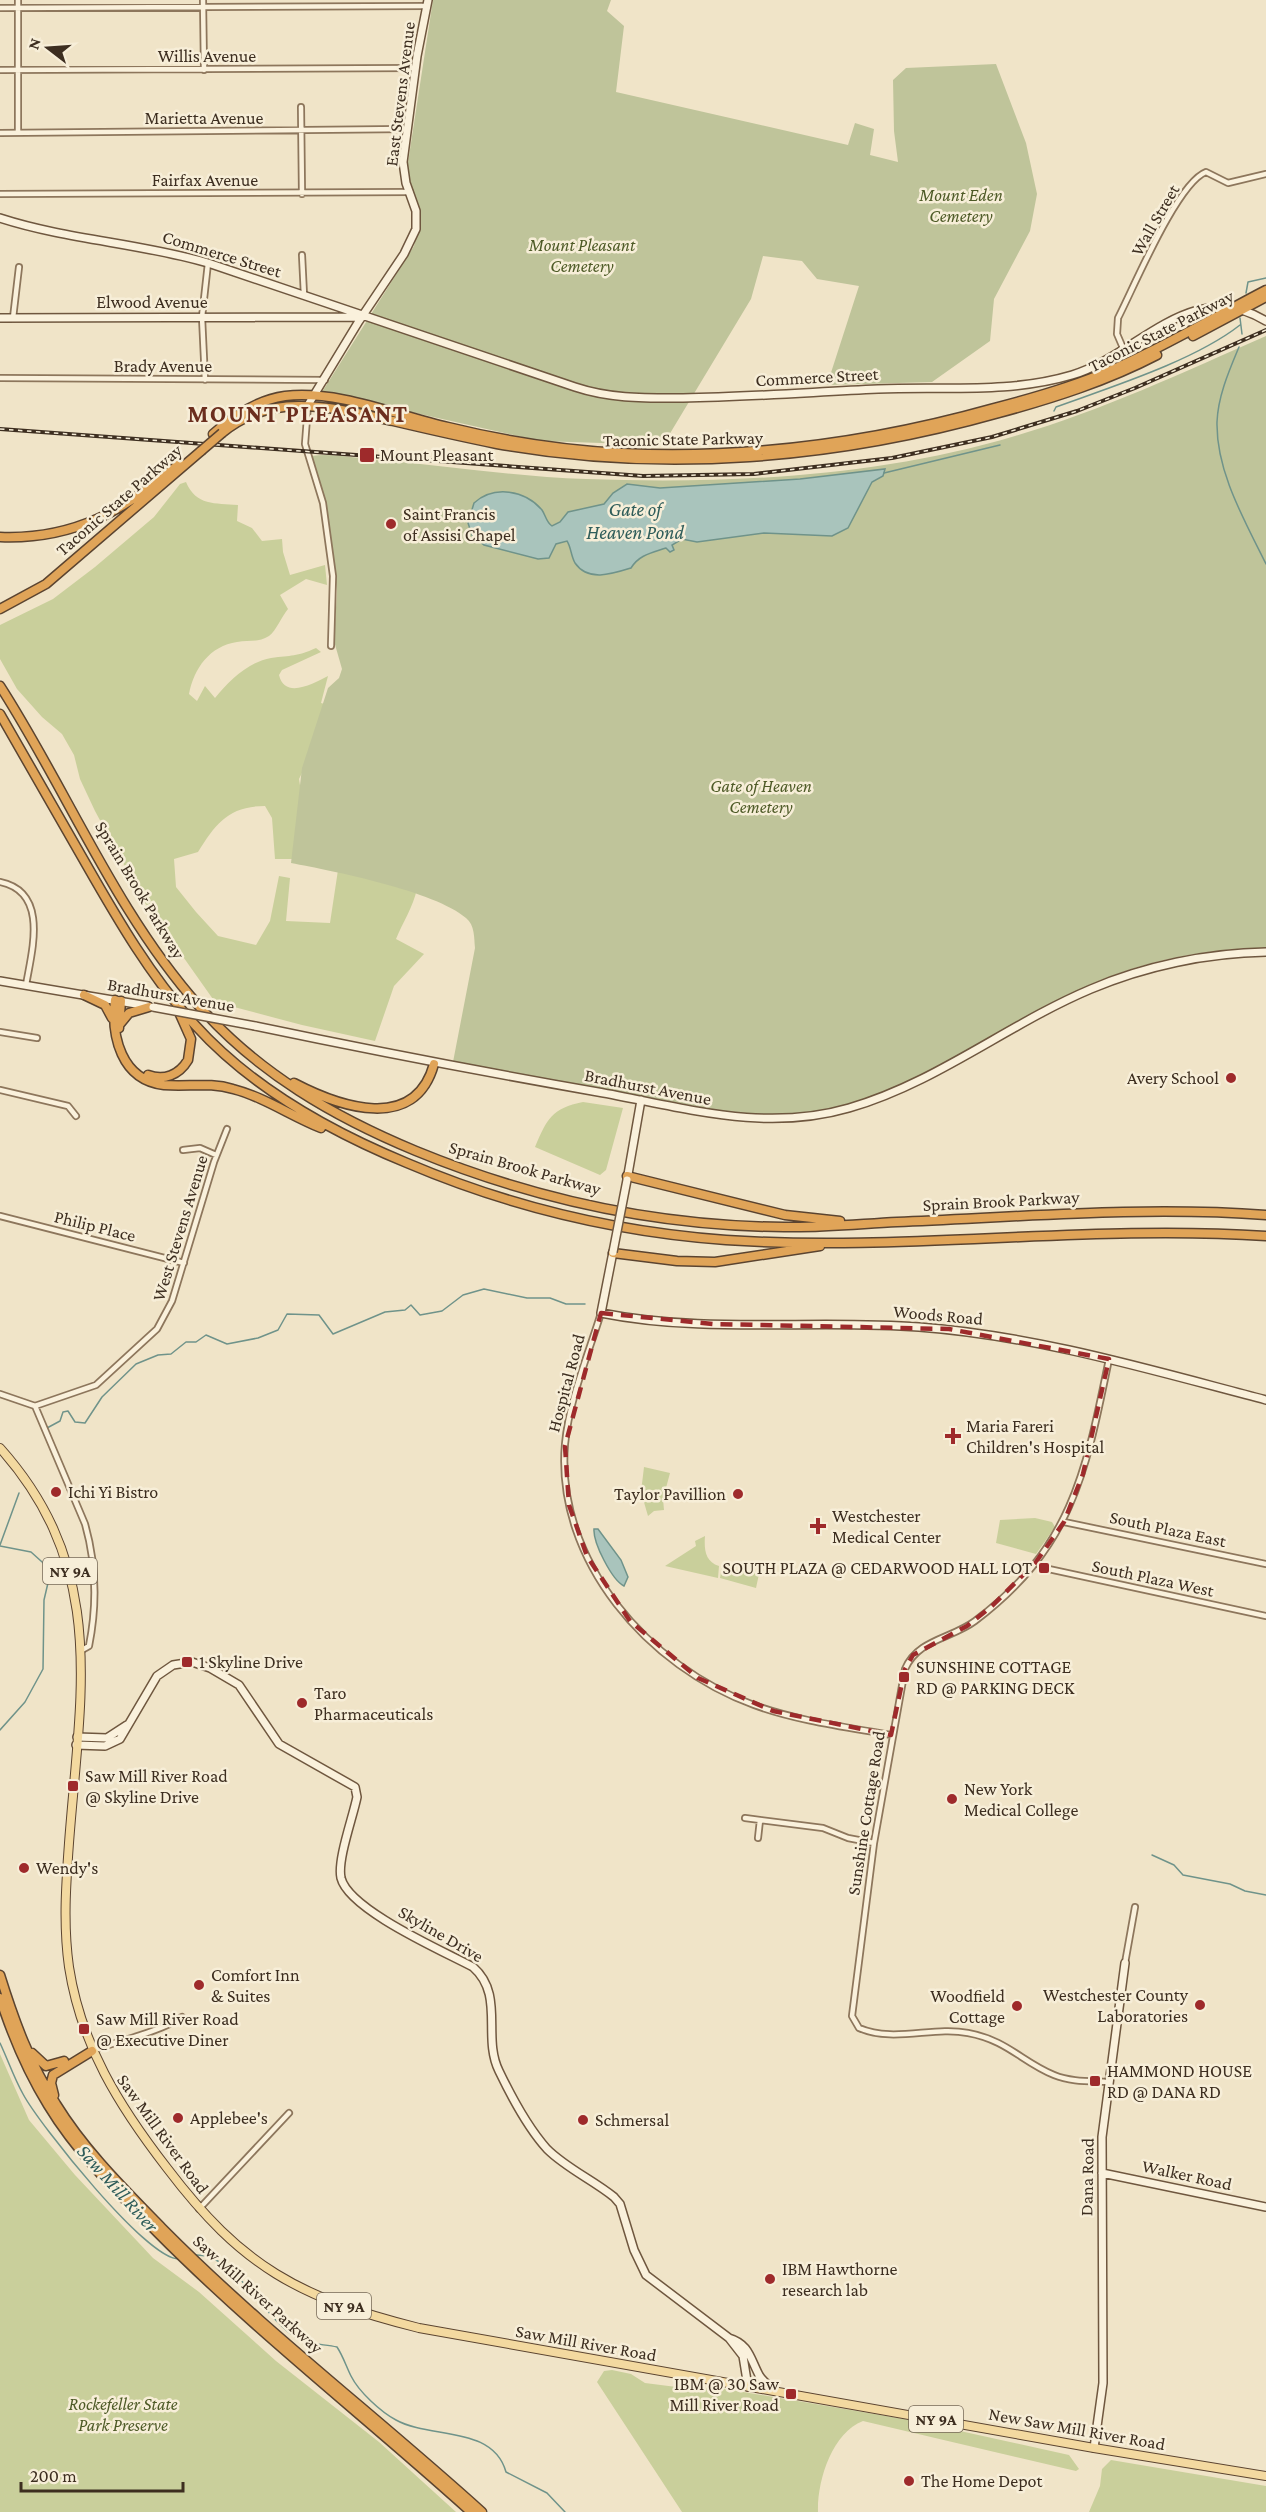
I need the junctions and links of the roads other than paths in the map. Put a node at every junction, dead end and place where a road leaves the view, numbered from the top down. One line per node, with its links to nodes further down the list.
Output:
1 (18, 0): 5 (street)
2 (203, 0): 6 (street)
3 (427, 3): 6 (street); 7 (street, East Stevens Avenue)
4 (0, 8): 5 (street)
5 (18, 8): 6 (street); 9 (street)
6 (203, 8): 10 (street)
7 (415, 68): 10 (street, Willis Avenue); 12 (street, East Stevens Avenue)
8 (0, 70): 9 (street, Willis Avenue)
9 (18, 70): 10 (street, Willis Avenue); 15 (street)
10 (204, 70)
11 (301, 107): 13 (street)
12 (407, 129): 13 (street, Marietta Avenue); 17 (street, East Stevens Avenue)
13 (301, 131): 15 (street, Marietta Avenue); 19 (street)
14 (0, 133): 15 (street, Marietta Avenue)
15 (18, 133)
16 (1266, 174): 34 (street, Wall Street)
17 (410, 192): 19 (street, Fairfax Avenue); 28 (street, East Stevens Avenue)
18 (0, 194): 19 (street, Fairfax Avenue)
19 (302, 194)
20 (0, 218): 22 (street, Commerce Street)
21 (302, 255): 25 (street)
22 (208, 262): 25 (street, Commerce Street); 29 (street)
23 (19, 267): 32 (street)
24 (1266, 290): 27 (highway, Taconic State Parkway)
25 (304, 295): 28 (street, Commerce Street)
26 (1266, 297): 27 (highway, Taconic State Parkway)
27 (1235, 310): 33 (street, Commerce Street); 34 (street, Commerce Street); 38 (highway, Taconic State Parkway); 39 (highway, Taconic State Parkway)
28 (363, 314): 30 (street, Commerce Street); 34 (street, Commerce Street); 37 (street, East Stevens Avenue)
29 (202, 317): 30 (street, Elwood Avenue); 32 (street, Elwood Avenue); 36 (street)
30 (304, 317)
31 (0, 318): 32 (street, Elwood Avenue)
32 (13, 318)
33 (1266, 321)
34 (1123, 348)
35 (0, 378): 36 (street, Brady Avenue)
36 (205, 380): 37 (street, Brady Avenue)
37 (325, 380): 38 (street, East Stevens Avenue)
38 (315, 396): 39 (street, East Stevens Avenue); 40 (highway, Taconic State Parkway)
39 (308, 405): 40 (highway, Taconic State Parkway); 44 (street)
40 (218, 433): 41 (highway, Taconic State Parkway, bridge)
41 (198, 451): 42 (highway, Taconic State Parkway); 43 (highway, Taconic State Parkway)
42 (0, 537)
43 (0, 609)
44 (331, 646)
45 (0, 686): 59 (highway, Sprain Brook Parkway)
46 (0, 714): 52 (highway, Sprain Brook Parkway)
47 (0, 882): 50 (street)
48 (1266, 952): 61 (street, Bradhurst Avenue)
49 (0, 981): 50 (street, Bradhurst Avenue)
50 (26, 985): 51 (street, Bradhurst Avenue)
51 (84, 995): 53 (street, Bradhurst Avenue); 55 (highway)
52 (171, 997): 55 (highway); 64 (highway, Sprain Brook Parkway)
53 (118, 1001): 54 (street, Bradhurst Avenue); 55 (highway)
54 (151, 1007): 55 (highway); 58 (street, Bradhurst Avenue, bridge)
55 (116, 1027): 64 (highway)
56 (0, 1032): 57 (street)
57 (37, 1038)
58 (434, 1064): 59 (highway); 61 (street, Bradhurst Avenue)
59 (264, 1068): 70 (highway, Sprain Brook Parkway)
60 (0, 1090): 62 (street)
61 (641, 1100): 67 (street, Hospital Road)
62 (76, 1116)
63 (227, 1129): 66 (street, West Stevens Avenue)
64 (350, 1138): 72 (highway, Sprain Brook Parkway)
65 (183, 1150): 66 (street)
66 (216, 1155): 74 (street, West Stevens Avenue)
67 (627, 1178): 70 (highway); 73 (street, Hospital Road, bridge)
68 (1266, 1215): 70 (highway, Sprain Brook Parkway)
69 (0, 1216): 74 (street, Philip Place)
70 (867, 1224)
71 (1266, 1236): 72 (highway, Sprain Brook Parkway)
72 (848, 1241): 73 (highway)
73 (613, 1253): 75 (street, Hospital Road)
74 (184, 1263): 79 (street, West Stevens Avenue)
75 (601, 1313): 76 (street, Woods Road); 86 (street, Hospital Road)
76 (1109, 1359): 78 (street, Woods Road); 81 (street, Sunshine Cottage Road)
77 (0, 1394): 79 (street)
78 (1266, 1400)
79 (35, 1406): 85 (street)
80 (0, 1448): 85 (main road, Saw Mill River Road / NY 9A)
81 (1064, 1522): 82 (street, Sunshine Cottage Road); 83 (street, South Plaza East)
82 (1036, 1562): 84 (street, South Plaza West); 86 (street, Sunshine Cottage Road)
83 (1266, 1564)
84 (1266, 1616)
85 (82, 1650): 87 (main road, Saw Mill River Road / NY 9A)
86 (891, 1735): 91 (street, Sunshine Cottage Road)
87 (77, 1741): 98 (main road, Saw Mill River Road / NY 9A); 107 (street, Skyline Drive)
88 (745, 1818): 89 (street)
89 (760, 1820): 90 (street); 91 (street)
90 (758, 1838)
91 (874, 1843): 99 (street, Sunshine Cottage Road)
92 (1135, 1907): 93 (street, Dana Road)
93 (1125, 1964): 99 (street, Dana Road)
94 (0, 1975): 97 (highway, Saw Mill River Parkway)
95 (0, 1998): 105 (highway, Saw Mill River Parkway)
96 (182, 2017): 98 (street)
97 (19, 2032): 98 (highway); 101 (highway, Saw Mill River Parkway)
98 (92, 2051): 101 (highway); 104 (main road, Saw Mill River Road / NY 9A)
99 (1108, 2082): 102 (street, Dana Road)
100 (289, 2113): 104 (street)
101 (65, 2119): 105 (highway, Saw Mill River Parkway)
102 (1102, 2173): 103 (street, Walker Road); 111 (street, Dana Road)
103 (1266, 2207)
104 (199, 2209): 109 (main road, Saw Mill River Road / NY 9A)
105 (183, 2253): 106 (highway, Saw Mill River Parkway)
106 (190, 2261): 113 (highway, Saw Mill River Parkway); 114 (highway, Saw Mill River Parkway)
107 (729, 2338): 108 (street, Skyline Drive); 109 (street, Skyline Drive)
108 (755, 2366): 109 (street); 110 (street, Skyline Drive)
109 (748, 2387): 110 (main road, Saw Mill River Road / NY 9A)
110 (777, 2392): 111 (main road, New Saw Mill River Road / NY 9A)
111 (1094, 2448): 112 (main road, New Saw Mill River Road / NY 9A)
112 (1266, 2476)
113 (471, 2512)
114 (482, 2512)

